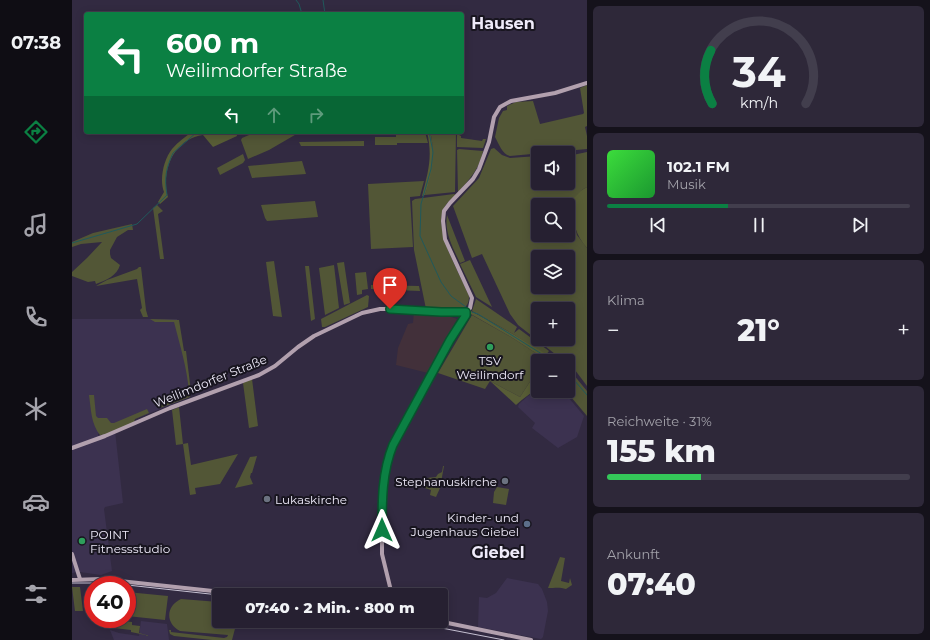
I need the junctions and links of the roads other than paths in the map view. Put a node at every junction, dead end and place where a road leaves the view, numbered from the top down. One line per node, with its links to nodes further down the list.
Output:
1 (587, 83): 2 (main road)
2 (466, 312): 3 (main road, Weilimdorfer Straße); 7 (main road)
3 (72, 448)
4 (72, 554): 5 (main road)
5 (80, 579): 6 (main road); 8 (main road)
6 (72, 580)
7 (390, 588)
8 (212, 591)
9 (448, 623): 10 (main road)
10 (531, 640)

